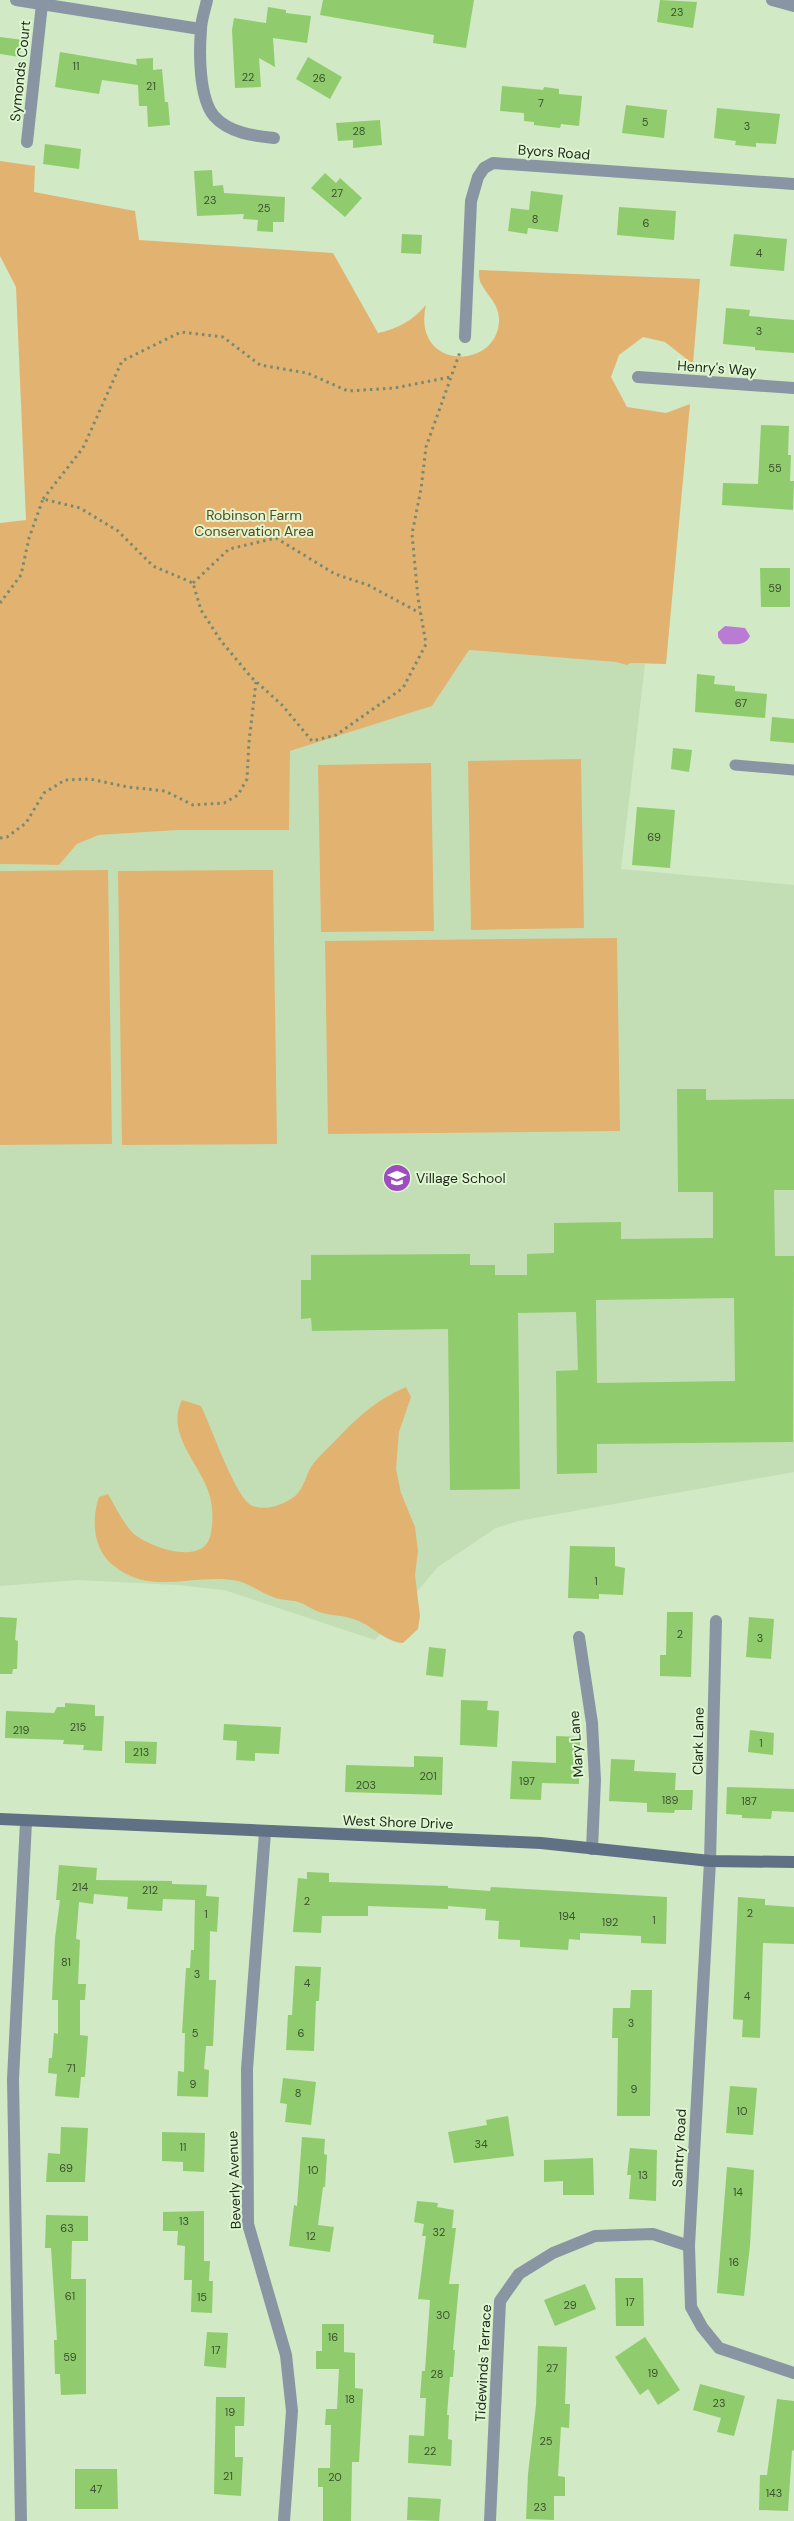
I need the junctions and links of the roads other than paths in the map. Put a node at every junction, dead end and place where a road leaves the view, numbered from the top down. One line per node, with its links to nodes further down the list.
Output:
1 (16, 0): 4 (street)
2 (207, 0): 6 (street)
3 (772, 0): 5 (street)
4 (42, 4): 6 (street); 8 (street, Symonds Court)
5 (794, 6)
6 (200, 29): 7 (street)
7 (274, 138)
8 (27, 142)
9 (794, 184): 10 (street, Byors Road)
10 (465, 337)
11 (638, 377): 12 (street, Henry's Way)
12 (794, 388)
13 (735, 765): 14 (lane)
14 (794, 770)
15 (716, 1621): 21 (street, Clark Lane)
16 (579, 1637): 20 (street, Mary Lane)
17 (0, 1819): 18 (main road, West Shore Drive)
18 (26, 1822): 19 (main road, West Shore Drive); 25 (street)
19 (265, 1832): 20 (main road, West Shore Drive); 26 (street, Beverly Avenue)
20 (592, 1849): 21 (main road, West Shore Drive)
21 (710, 1861): 22 (main road, West Shore Drive); 23 (street, Santry Road)
22 (794, 1862)
23 (689, 2246): 24 (street, Santry Road); 27 (street, Tidewinds Terrace)
24 (794, 2373)
25 (21, 2521)
26 (284, 2521)
27 (490, 2521)

